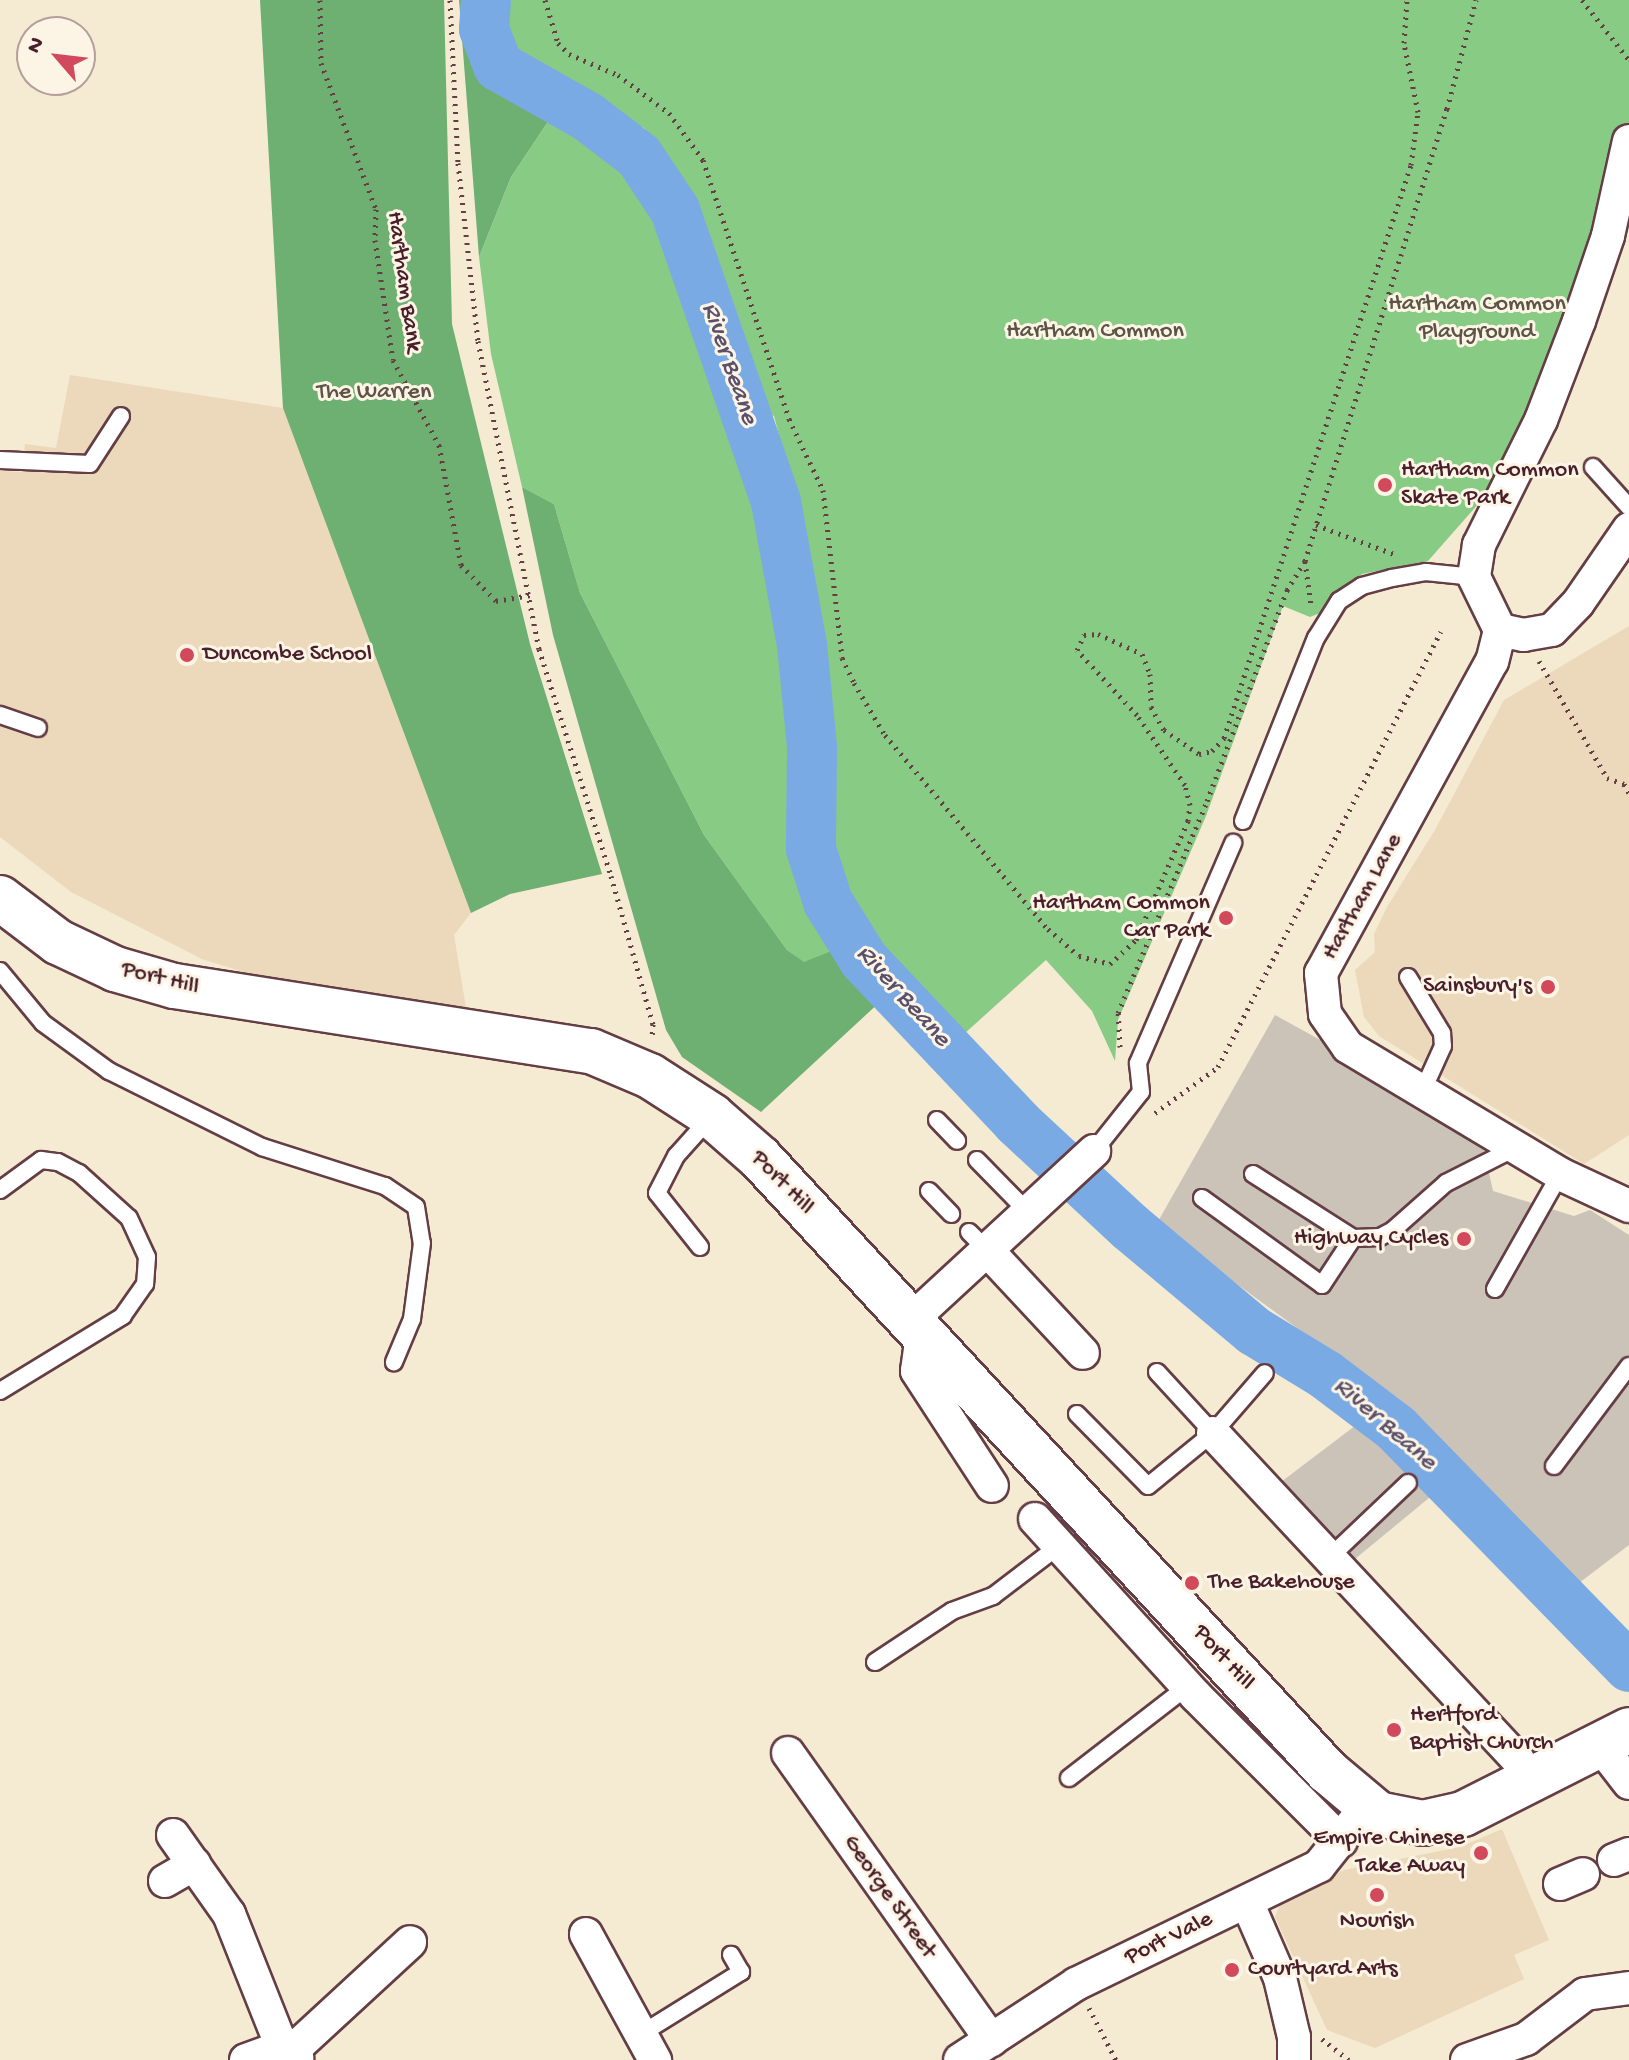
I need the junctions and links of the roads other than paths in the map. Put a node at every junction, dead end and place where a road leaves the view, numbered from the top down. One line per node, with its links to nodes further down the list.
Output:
1 (1629, 141): 7 (street)
2 (121, 416): 3 (lane)
3 (0, 460)
4 (1593, 467): 5 (lane)
5 (1629, 507)
6 (1629, 529): 8 (street)
7 (1474, 577): 8 (street); 11 (lane)
8 (1512, 633): 16 (street, Hartham Lane)
9 (0, 715): 10 (lane)
10 (38, 728)
11 (1243, 821)
12 (1233, 843): 21 (lane)
13 (0, 898): 17 (main road, Port Hill)
14 (0, 971): 37 (lane)
15 (1408, 977): 16 (lane)
16 (1423, 1090): 20 (street, Hartham Lane)
17 (712, 1116): 33 (lane); 35 (main road, Port Hill)
18 (937, 1120): 19 (lane)
19 (957, 1141)
20 (1515, 1148): 24 (street, Hartham Lane); 31 (lane)
21 (1094, 1151): 29 (street)
22 (977, 1160): 29 (lane)
23 (1253, 1174): 31 (lane)
24 (1560, 1174): 28 (street, Hartham Lane); 34 (lane)
25 (0, 1190): 41 (lane)
26 (929, 1191): 30 (lane)
27 (1202, 1198): 31 (lane)
28 (1629, 1206)
29 (1027, 1211): 32 (street)
30 (951, 1214)
31 (1353, 1238)
32 (977, 1240): 35 (street); 36 (street)
33 (700, 1247)
34 (1495, 1289)
35 (916, 1328): 46 (street); 57 (main road, Port Hill)
36 (1083, 1353)
37 (394, 1362)
38 (1629, 1366): 44 (lane)
39 (1157, 1372): 43 (lane)
40 (1265, 1373): 43 (lane)
41 (0, 1391)
42 (1077, 1414): 43 (lane)
43 (1213, 1433): 49 (street)
44 (1554, 1466)
45 (1408, 1483): 49 (lane)
46 (992, 1486)
47 (1035, 1519): 48 (street, Port Hill)
48 (1056, 1548): 50 (lane); 51 (street, Port Hill)
49 (1331, 1556): 55 (street)
50 (875, 1662)
51 (1188, 1686): 54 (lane); 57 (street, Port Hill)
52 (1618, 1737): 55 (main road); 56 (street)
53 (788, 1753): 66 (street, George Street)
54 (1069, 1778)
55 (1531, 1783): 57 (main road)
56 (1629, 1783)
57 (1354, 1824): 61 (street, Port Vale)
58 (173, 1835): 59 (street)
59 (195, 1864): 60 (street); 68 (street)
60 (165, 1881)
61 (1247, 1902): 66 (street, Port Vale); 71 (street)
62 (586, 1934): 67 (street)
63 (410, 1942): 68 (street)
64 (731, 1955): 67 (lane)
65 (1629, 1988): 72 (street)
66 (991, 2040): 70 (street, Port Vale)
67 (648, 2047)
68 (291, 2053): 69 (street)
69 (246, 2060)
70 (960, 2060)
71 (1294, 2060)
72 (1467, 2060)

